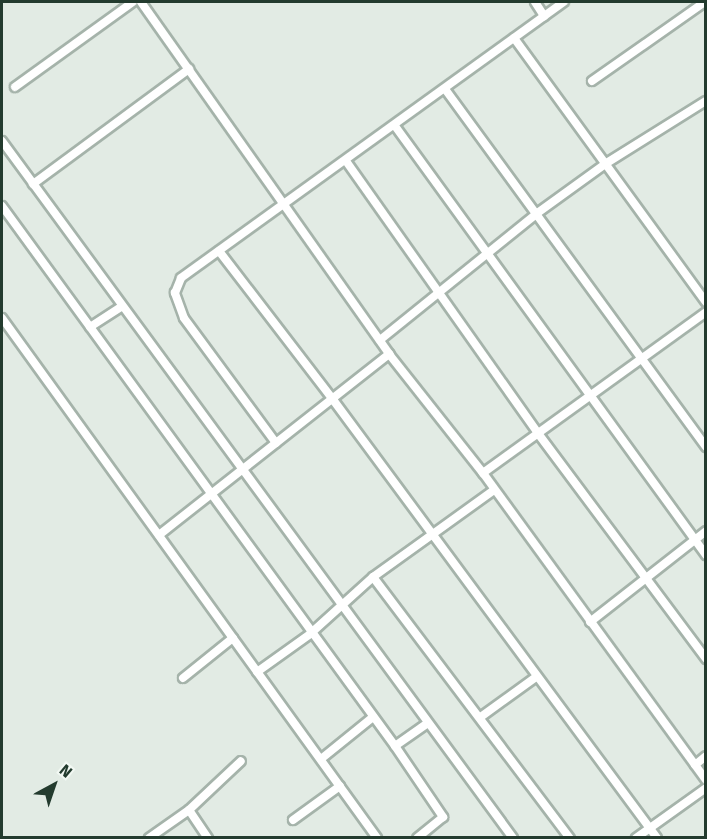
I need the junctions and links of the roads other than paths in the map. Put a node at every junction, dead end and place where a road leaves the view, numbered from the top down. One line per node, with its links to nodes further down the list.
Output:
1 (134, 2): 10 (street)
2 (141, 2): 8 (street)
3 (535, 2): 6 (street)
4 (564, 2): 6 (street)
5 (705, 2): 9 (street)
6 (544, 16): 7 (street)
7 (514, 38): 11 (street); 16 (street)
8 (189, 69): 17 (street); 18 (street)
9 (592, 81)
10 (15, 87)
11 (445, 89): 13 (street); 20 (street)
12 (705, 101): 16 (street)
13 (395, 126): 15 (street); 22 (street)
14 (2, 141): 17 (street)
15 (346, 161): 18 (street); 23 (street)
16 (605, 164): 20 (street); 24 (street)
17 (33, 184): 25 (street)
18 (285, 204): 21 (street); 29 (street)
19 (2, 206): 28 (street)
20 (536, 214): 22 (street); 31 (street)
21 (219, 251): 33 (street); 35 (street)
22 (487, 252): 23 (street); 32 (street)
23 (439, 292): 29 (street); 34 (street)
24 (705, 302)
25 (122, 306): 28 (street); 37 (street)
26 (705, 312): 31 (street)
27 (2, 318): 43 (street)
28 (90, 327): 40 (street)
29 (380, 340): 30 (street)
30 (389, 354): 33 (street); 38 (street)
31 (642, 360): 32 (street); 36 (street)
32 (589, 397): 34 (street); 44 (street)
33 (334, 400): 35 (street); 42 (street)
34 (537, 432): 38 (street); 46 (street)
35 (276, 443): 37 (street)
36 (705, 447)
37 (241, 469): 40 (street); 48 (street)
38 (483, 473): 39 (street)
39 (494, 490): 42 (street); 49 (street)
40 (211, 494): 43 (street); 50 (street)
41 (705, 531): 44 (street)
42 (432, 534): 47 (street); 54 (street)
43 (159, 535): 51 (street)
44 (694, 539): 45 (street); 46 (street)
45 (705, 555)
46 (647, 576): 49 (street); 52 (street)
47 (373, 577): 48 (street); 56 (street)
48 (340, 606): 50 (street); 58 (street)
49 (590, 622): 63 (street)
50 (310, 634): 53 (street); 57 (street)
51 (233, 638): 53 (street); 55 (street)
52 (705, 659)
53 (257, 672): 61 (street)
54 (536, 677): 56 (street); 69 (street)
55 (183, 678)
56 (482, 716): 75 (street)
57 (373, 717): 59 (street); 61 (street)
58 (427, 724): 59 (street); 74 (street)
59 (395, 746): 73 (street)
60 (705, 756): 63 (street)
61 (321, 759): 65 (street)
62 (241, 761): 67 (street)
63 (695, 765): 64 (street)
64 (705, 780)
65 (340, 786): 68 (street); 72 (street)
66 (705, 788): 69 (street)
67 (189, 810): 70 (street); 71 (street)
68 (293, 820)
69 (650, 828): 76 (street); 77 (street)
70 (151, 837)
71 (208, 837)
72 (377, 837)
73 (417, 837)
74 (513, 837)
75 (570, 837)
76 (636, 837)
77 (657, 837)

